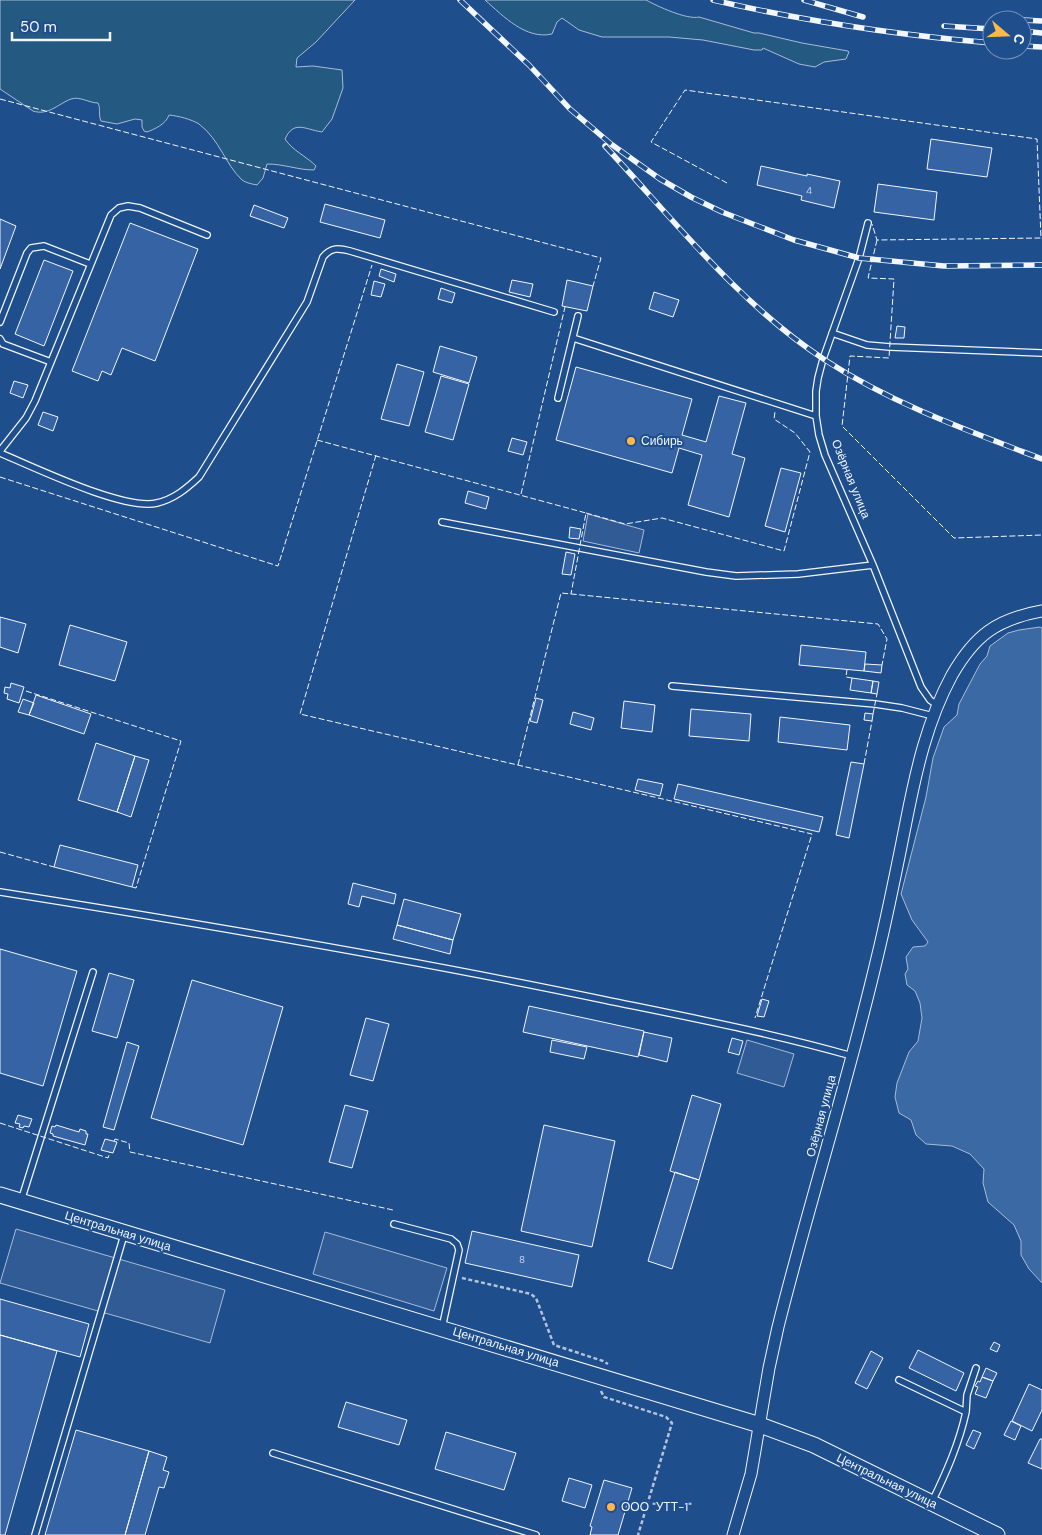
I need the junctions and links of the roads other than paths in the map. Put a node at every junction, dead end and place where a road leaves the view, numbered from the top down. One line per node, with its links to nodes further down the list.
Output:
1 (868, 223): 7 (lane, Озёрная улица)
2 (207, 235): 3 (lane)
3 (90, 264): 6 (lane); 11 (lane)
4 (554, 312): 14 (lane)
5 (578, 316): 8 (lane)
6 (0, 322)
7 (832, 333): 10 (lane); 13 (lane, Озёрная улица)
8 (573, 338): 12 (lane); 13 (lane)
9 (0, 340): 11 (lane)
10 (1042, 353)
11 (50, 362): 14 (lane)
12 (558, 398)
13 (816, 416): 16 (lane, Озёрная улица)
14 (0, 452)
15 (442, 522): 16 (lane)
16 (873, 564): 19 (lane, Озёрная улица)
17 (1042, 611): 19 (street, Озёрная улица)
18 (672, 686): 19 (lane)
19 (935, 710): 22 (street, Озёрная улица)
20 (0, 892): 22 (lane)
21 (93, 972): 24 (lane)
22 (852, 1056): 31 (street, Озёрная улица)
23 (0, 1195): 24 (street, Центральная улица)
24 (21, 1201): 26 (street, Центральная улица)
25 (394, 1224): 27 (lane)
26 (124, 1232): 27 (street, Центральная улица); 34 (lane)
27 (442, 1328): 31 (street, Центральная улица)
28 (976, 1368): 30 (lane)
29 (899, 1380): 30 (lane)
30 (966, 1412): 33 (lane)
31 (760, 1425): 33 (street, Центральная улица); 36 (street, Озёрная улица)
32 (273, 1453): 35 (lane)
33 (931, 1502): 37 (street, Центральная улица)
34 (35, 1535)
35 (536, 1535)
36 (732, 1535)
37 (997, 1535)

